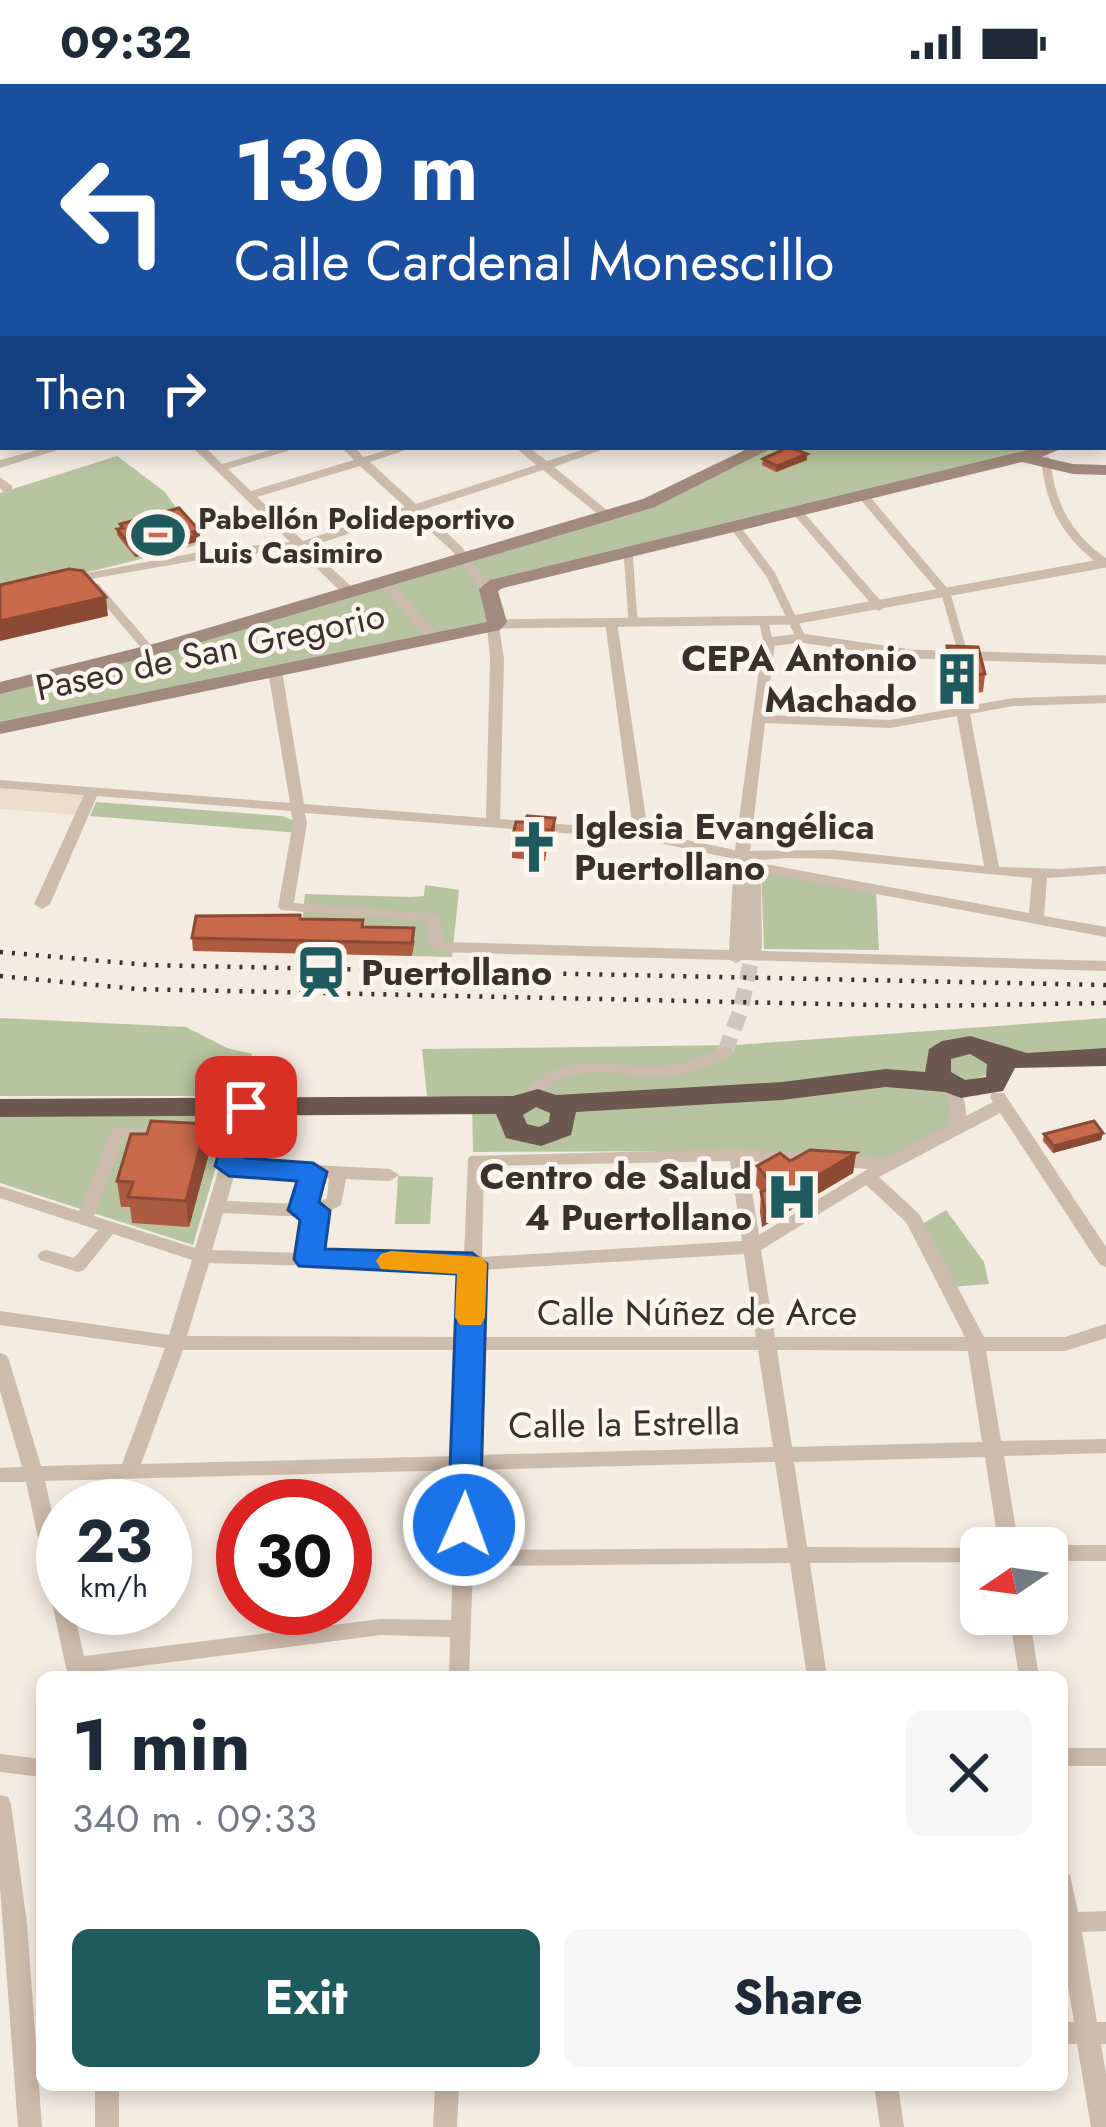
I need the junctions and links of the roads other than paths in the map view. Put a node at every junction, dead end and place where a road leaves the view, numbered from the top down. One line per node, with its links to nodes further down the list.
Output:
1 (50, 450): 11 (street)
2 (201, 450): 13 (street)
3 (283, 450): 13 (street)
4 (350, 450): 10 (street)
5 (398, 450): 10 (street)
6 (525, 450): 12 (street)
7 (594, 450): 12 (street)
8 (735, 452): 19 (main road, Paseo de San Gregorio)
9 (1050, 456): 14 (main road); 15 (main road); 23 (street)
10 (363, 461): 16 (street); 17 (street)
11 (0, 464)
12 (544, 466): 17 (street); 19 (street)
13 (220, 468): 16 (street)
14 (1106, 470)
15 (861, 493): 18 (main road); 30 (street)
16 (249, 496): 21 (street)
17 (412, 508): 21 (street); 24 (street)
18 (794, 508): 20 (main road); 31 (street)
19 (607, 515): 24 (main road, Paseo de San Gregorio)
20 (733, 524): 22 (main road); 32 (street)
21 (302, 545): 25 (street); 29 (street)
22 (628, 551): 28 (main road); 33 (street)
23 (1106, 560): 30 (street)
24 (463, 562): 27 (main road, Paseo de San Gregorio); 28 (street)
25 (86, 576): 26 (street); 40 (street)
26 (64, 581)
27 (386, 583): 29 (main road, Paseo de San Gregorio); 37 (street, Paseo de San Gregorio)
28 (489, 585): 36 (main road)
29 (350, 593): 40 (main road, Paseo de San Gregorio)
30 (946, 594): 31 (street); 41 (street)
31 (879, 606): 32 (street)
32 (794, 620): 35 (street); 38 (street)
33 (634, 621): 34 (street); 35 (street)
34 (611, 622): 36 (street); 53 (street)
35 (764, 622): 39 (street)
36 (495, 625): 37 (main road, Paseo de San Gregorio); 52 (street)
37 (433, 638): 43 (main road, Paseo de San Gregorio)
38 (801, 638): 39 (street); 41 (street)
39 (768, 641): 47 (street)
40 (150, 651): 44 (main road, Paseo de San Gregorio)
41 (964, 657): 42 (street)
42 (1106, 660)
43 (274, 671): 48 (main road, Paseo de San Gregorio); 51 (street)
44 (0, 688)
45 (1106, 699): 46 (street)
46 (963, 710): 47 (street); 55 (street)
47 (758, 719): 54 (street)
48 (0, 728)
49 (0, 784): 50 (street)
50 (92, 792): 51 (street); 58 (street)
51 (298, 810): 52 (street); 62 (street)
52 (493, 823): 53 (street)
53 (641, 835): 54 (street)
54 (742, 856): 55 (street); 59 (street); 61 (street); 62 (street)
55 (992, 870): 57 (street)
56 (1106, 870): 57 (street)
57 (1040, 873): 59 (street)
58 (42, 904)
59 (1036, 919): 60 (street)
60 (1106, 932)
61 (754, 948)
62 (736, 958): 63 (street)
63 (1106, 967)
64 (725, 1052): 72 (street)
65 (938, 1055): 67 (highway); 68 (highway); 69 (highway)
66 (1106, 1059): 68 (highway)
67 (886, 1078): 69 (highway); 72 (highway)
68 (997, 1082): 69 (highway); 73 (street); 91 (street)
69 (948, 1084): 73 (street)
70 (246, 1107): 71 (highway); 72 (highway); 74 (street)
71 (0, 1108)
72 (533, 1118): 75 (street); 92 (street)
73 (957, 1125): 76 (street)
74 (237, 1137): 77 (street); 85 (street)
75 (738, 1156): 76 (street); 87 (street)
76 (888, 1164): 81 (street)
77 (229, 1166): 78 (street); 83 (street)
78 (313, 1172): 79 (street); 84 (street)
79 (338, 1173): 80 (street); 84 (street)
80 (390, 1175)
81 (868, 1178): 87 (street); 98 (street)
82 (0, 1192): 85 (street)
83 (216, 1208): 84 (street); 89 (street)
84 (309, 1211): 90 (street)
85 (84, 1220): 86 (street)
86 (109, 1228): 88 (street); 89 (street)
87 (752, 1246): 92 (street); 97 (street)
88 (46, 1256)
89 (201, 1256): 90 (street); 95 (street)
90 (309, 1259): 92 (street)
91 (1106, 1261)
92 (472, 1264): 96 (street)
93 (0, 1318): 95 (street, Calle Núñez de Arce)
94 (1106, 1331): 98 (street, Calle Núñez de Arce)
95 (176, 1343): 96 (street, Calle Núñez de Arce); 104 (street)
96 (470, 1344): 97 (street, Calle Núñez de Arce); 103 (street)
97 (765, 1345): 98 (street, Calle Núñez de Arce); 102 (street)
98 (976, 1345): 101 (street)
99 (0, 1360): 106 (street)
100 (1106, 1446): 101 (street, Calle la Estrella)
101 (992, 1449): 102 (street, Calle la Estrella); 108 (street)
102 (781, 1454): 103 (street, Calle la Estrella); 112 (street)
103 (466, 1459): 104 (street, Calle la Estrella); 113 (street)
104 (129, 1471): 106 (street, Calle la Estrella)
105 (0, 1474): 106 (street, Calle la Estrella)
106 (34, 1474): 107 (street)
107 (36, 1483)
108 (1005, 1527)
109 (1068, 1553): 110 (street)
110 (1106, 1553)
111 (960, 1554): 112 (street)
112 (797, 1556): 113 (street); 120 (street)
113 (463, 1558): 114 (street)
114 (460, 1629): 118 (street); 119 (street)
115 (69, 1635): 117 (street)
116 (1022, 1635): 121 (street)
117 (77, 1671)
118 (84, 1671)
119 (459, 1671)
120 (816, 1671)
121 (1028, 1671)
122 (1068, 1757): 123 (street)
123 (1106, 1757)
124 (0, 1763): 125 (street)
125 (36, 1767)
126 (0, 1804): 130 (street)
127 (1068, 1916): 129 (street)
128 (1106, 1921): 129 (street)
129 (1069, 1922): 131 (street)
130 (8, 1925): 132 (street)
131 (1098, 2033): 140 (street)
132 (12, 2034): 136 (street)
133 (107, 2091): 137 (street)
134 (446, 2091): 138 (street)
135 (887, 2091): 139 (street)
136 (30, 2127)
137 (107, 2127)
138 (445, 2127)
139 (892, 2127)
140 (1103, 2127)

